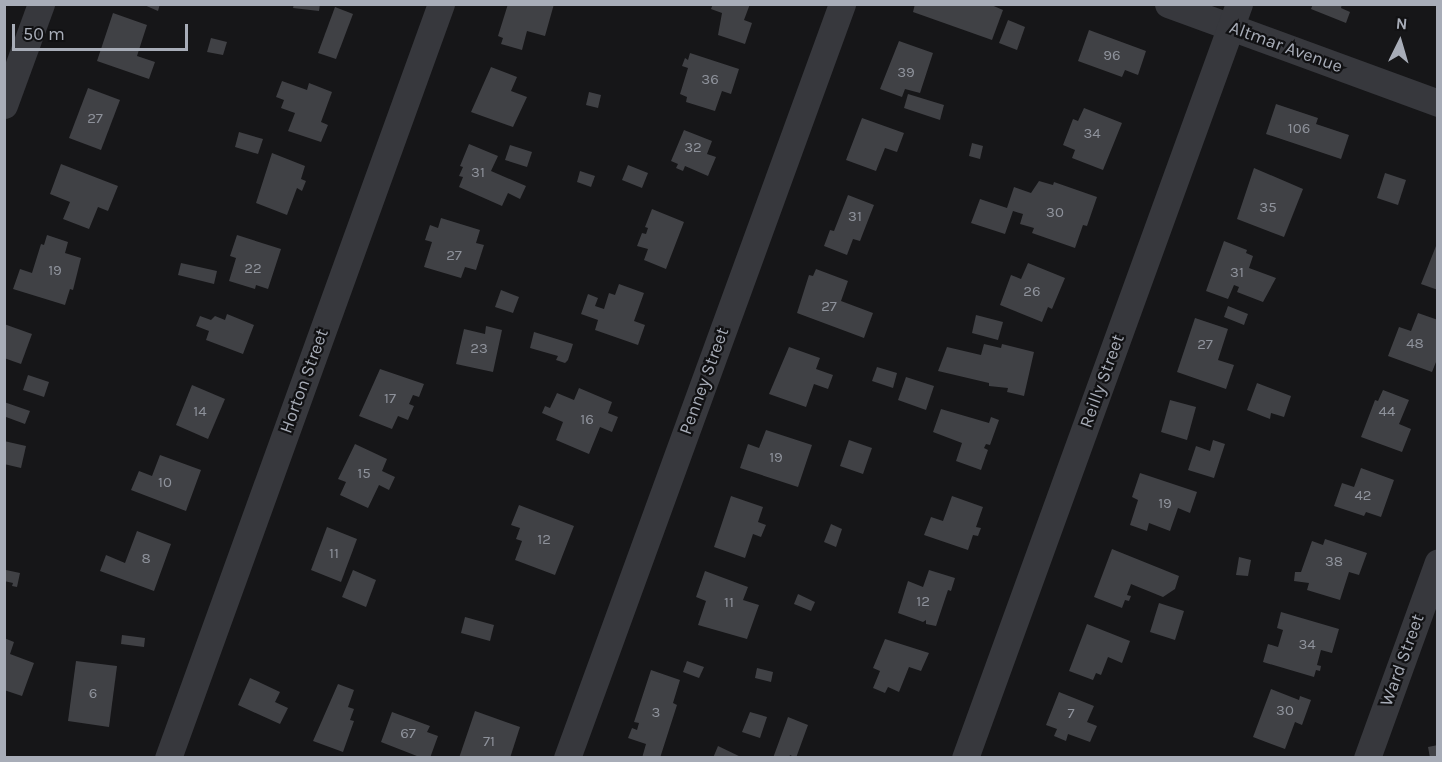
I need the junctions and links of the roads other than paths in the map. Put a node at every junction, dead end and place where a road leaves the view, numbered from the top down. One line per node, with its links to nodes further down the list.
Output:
1 (42, 4): 7 (street)
2 (441, 4): 9 (street, Horton Street)
3 (842, 4): 10 (street, Penney Street)
4 (1168, 4): 5 (street, Altmar Avenue)
5 (1235, 16): 6 (street, Altmar Avenue); 11 (street, Reilly Street)
6 (1437, 103)
7 (4, 105)
8 (1437, 562): 12 (street, Ward Street)
9 (168, 758)
10 (567, 758)
11 (965, 758)
12 (1367, 758)

